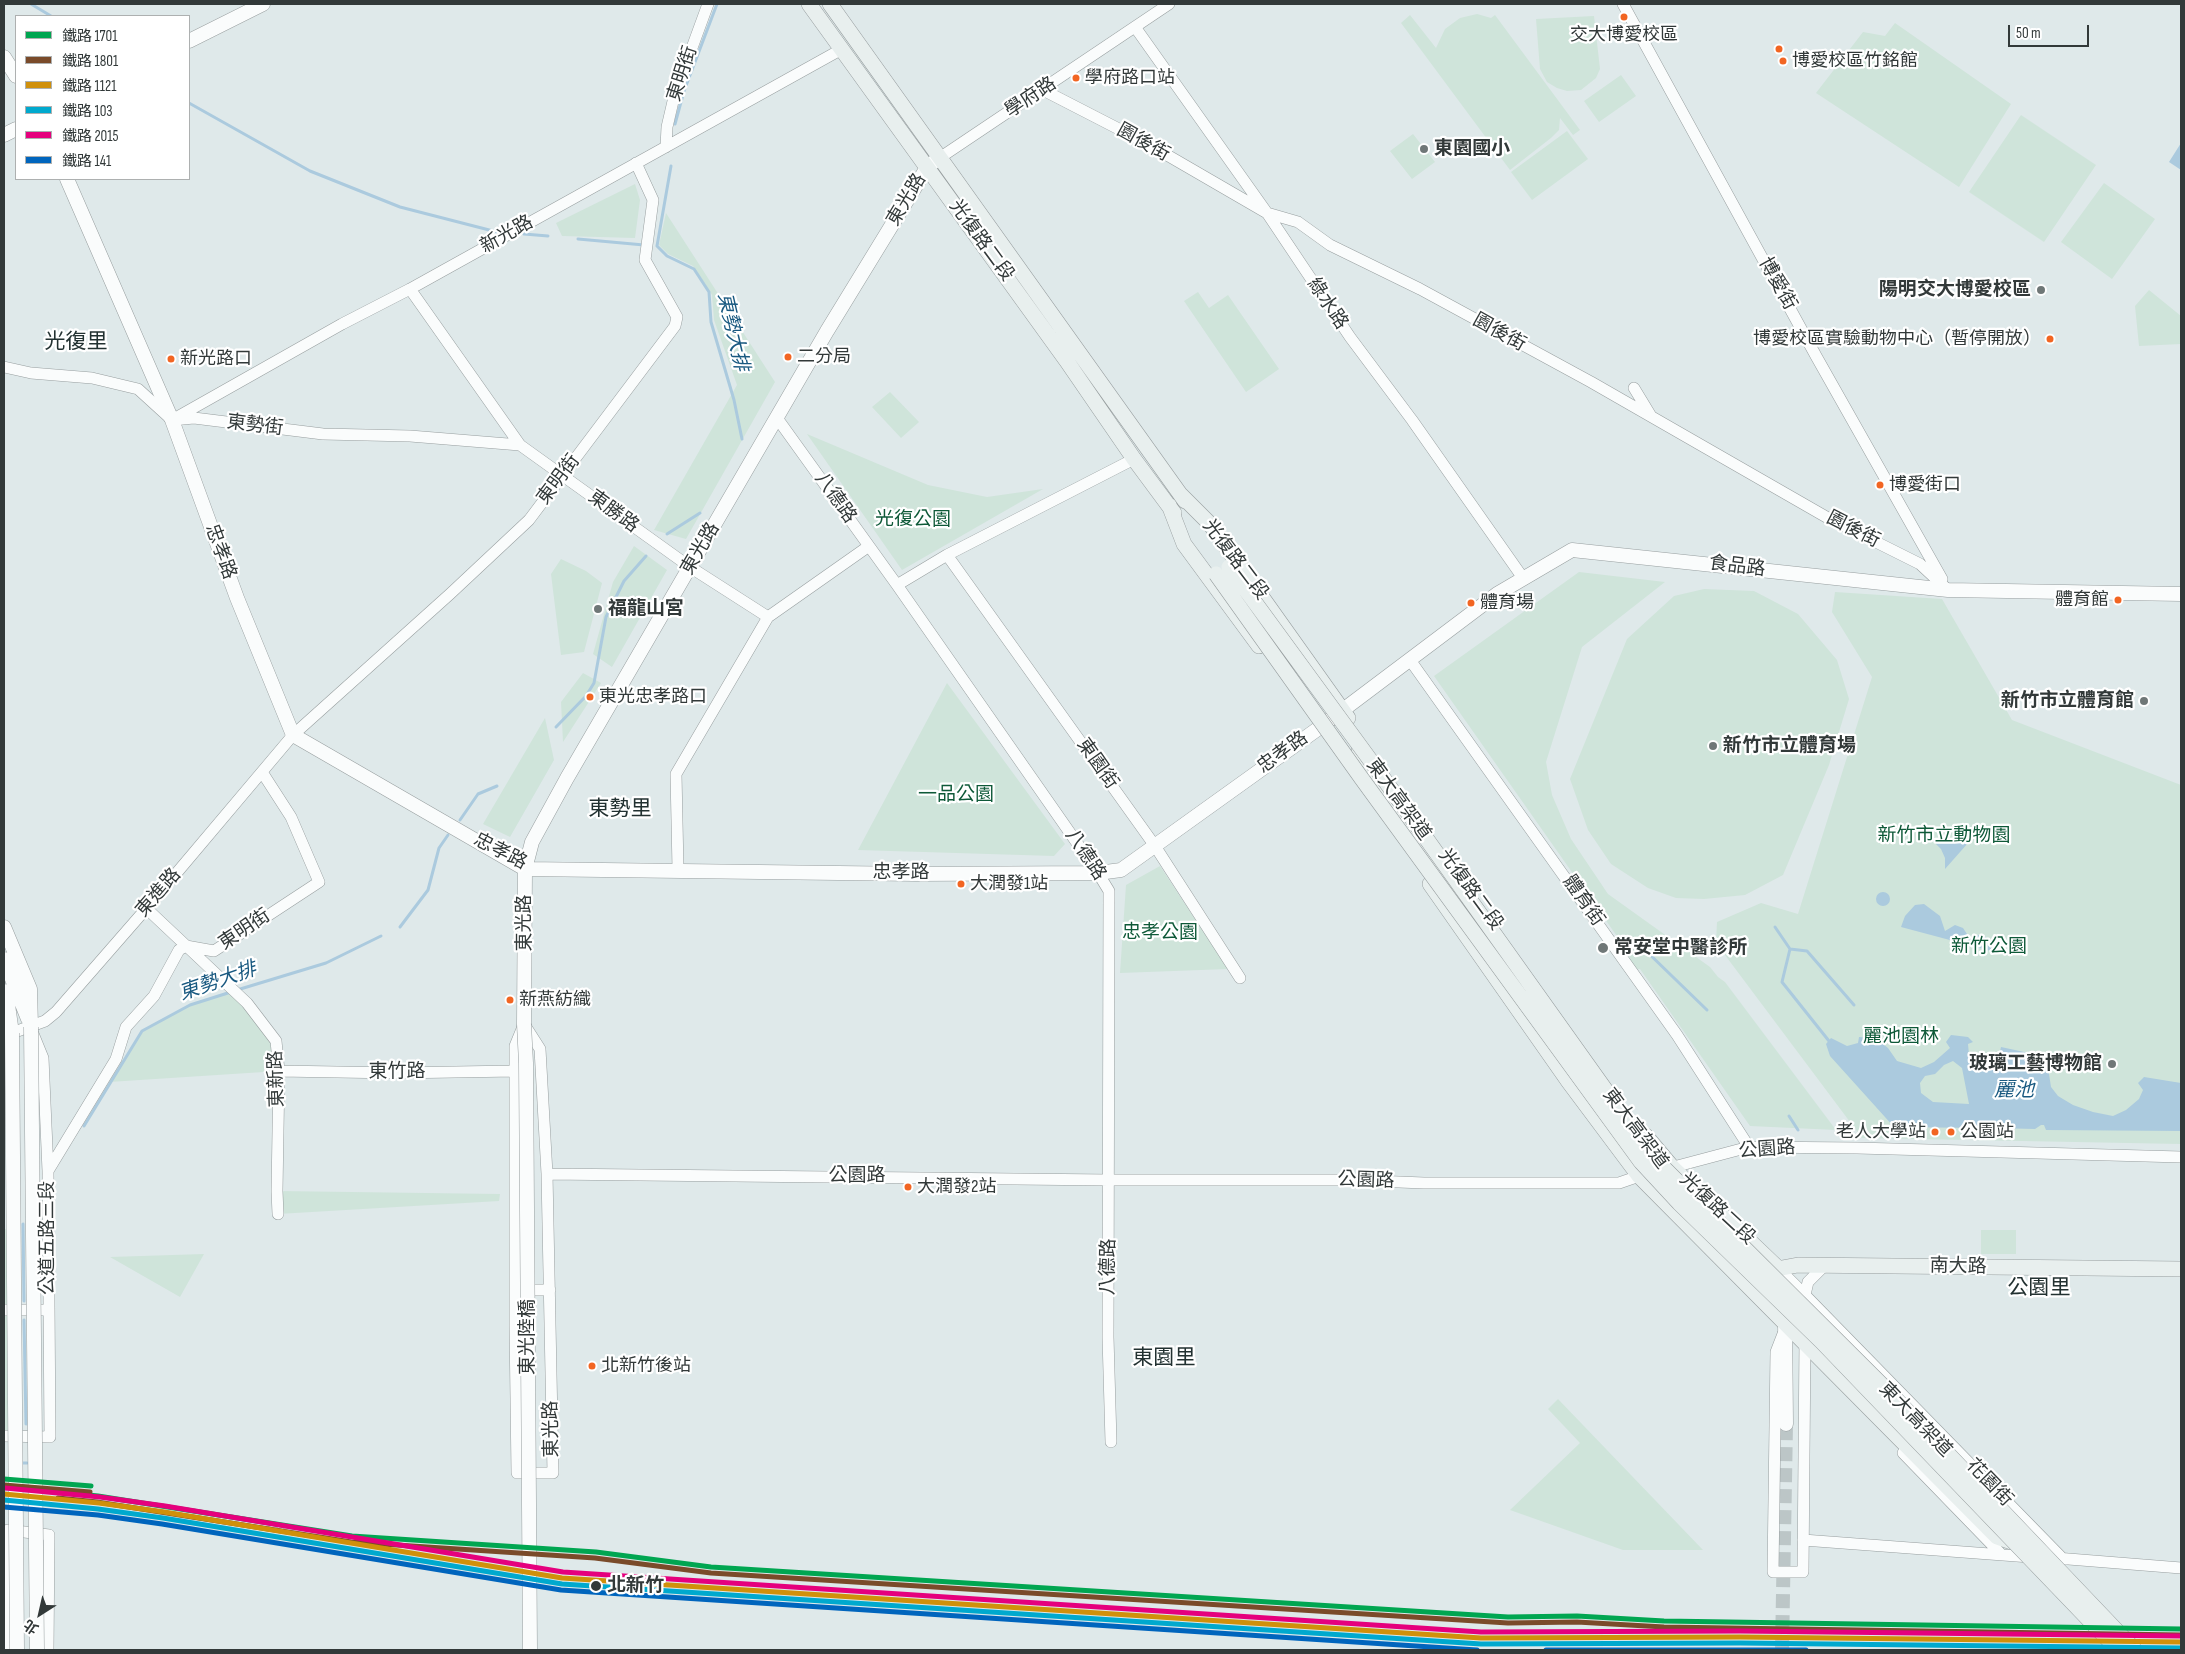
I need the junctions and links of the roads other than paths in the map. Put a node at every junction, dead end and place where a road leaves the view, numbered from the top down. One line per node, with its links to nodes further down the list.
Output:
1 (263, 4): 8 (street)
2 (708, 4): 13 (street, 東明街)
3 (809, 4): 9 (main road, 光復路二段)
4 (830, 4): 14 (main road, 光復路二段)
5 (1169, 4): 7 (street, 學府路)
6 (1623, 4): 36 (street, 博愛街)
7 (1135, 27): 12 (street, 學府路); 18 (street, 綠水路)
8 (190, 40)
9 (842, 49): 13 (street, 新光路); 16 (main road, 光復路二段)
10 (4, 57): 11 (street)
11 (15, 74)
12 (1043, 90): 14 (street, 學府路); 18 (street, 園後街)
13 (666, 147): 15 (street, 新光路)
14 (942, 157): 16 (street, 東光路); 28 (main road, 光復路二段)
15 (636, 163): 19 (street, 新光路); 27 (street, 東明街)
16 (928, 166): 22 (street, 東光路); 26 (main road, 光復路二段)
17 (68, 180): 24 (street, 忠孝路)
18 (1266, 213): 23 (street, 園後街); 34 (street, 綠水路)
19 (410, 289): 24 (street, 新光路); 25 (street, 東勝路)
20 (4, 367): 24 (street)
21 (1634, 388): 23 (street)
22 (777, 418): 30 (street, 八德路); 32 (street, 東光路)
23 (1652, 418): 36 (street, 園後街)
24 (172, 420): 25 (street, 東勢街); 42 (street, 忠孝路)
25 (520, 444): 27 (street, 東勝路)
26 (1134, 459): 29 (main road, 光復路二段); 31 (street)
27 (563, 476): 32 (street, 東勝路); 42 (street, 東明街)
28 (1180, 494): 33 (main road, 光復路二段); 40 (main road, 光復路二段)
29 (1168, 505): 33 (main road, 光復路二段); 41 (main road, 光復路二段)
30 (869, 546): 35 (street, 八德路); 38 (street)
31 (947, 554): 35 (street); 44 (street, 東園街)
32 (690, 567): 38 (street, 東勝路); 45 (street, 東光路)
33 (1223, 570): 59 (main road, 東大高架道, bridge); 86 (main road, 東大高架道, bridge)
34 (1523, 578): 36 (street, 食品路); 39 (street, 食品路)
35 (897, 585): 47 (street, 八德路)
36 (1948, 590): 37 (street, 食品路)
37 (2181, 594)
38 (768, 617): 46 (street)
39 (1410, 660): 40 (street, 食品路); 62 (street, 體育街)
40 (1342, 710): 41 (street, 忠孝路); 59 (main road); 64 (main road, 光復路二段)
41 (1318, 728): 44 (street, 忠孝路); 67 (main road, 光復路二段)
42 (293, 735): 43 (street, 東進路); 45 (street, 忠孝路)
43 (262, 772): 48 (street, 東進路); 50 (street, 東明街)
44 (1155, 846): 47 (street, 忠孝路); 52 (street, 東園街)
45 (525, 869): 46 (street, 忠孝路); 55 (street, 東光路)
46 (678, 869): 47 (street, 忠孝路)
47 (1098, 873): 68 (street, 八德路)
48 (146, 908): 50 (street, 東新路); 56 (street, 東進路)
49 (4, 927): 56 (street, 公道五路三段)
50 (186, 946): 60 (street, 東新路); 65 (street)
51 (4, 959): 56 (street, 公道五路三段)
52 (1240, 978)
53 (4, 991): 57 (street, 公道五路三段)
54 (4, 1021): 57 (street)
55 (524, 1024): 61 (street, 東光路); 66 (street, 東光路); 94 (street, 東光陸橋, bridge)
56 (31, 1027): 57 (street, 東進路); 65 (street, 公道五路三段); 92 (street, 公道五路三段, bridge)
57 (12, 1033): 58 (street); 91 (street, 公道五路三段, bridge)
58 (4, 1050)
59 (1588, 1067): 96 (main road, 東大高架道, bridge)
60 (280, 1071): 61 (street, 東竹路); 69 (street, 東新路)
61 (515, 1071): 74 (street, 東光路)
62 (1749, 1148): 63 (street, 公園路); 64 (street, 公園路)
63 (2181, 1156)
64 (1673, 1168): 67 (street, 公園路); 71 (main road, 光復路二段)
65 (48, 1172): 78 (street, 公道五路三段)
66 (547, 1174): 68 (street, 公園路); 75 (street, 東光路)
67 (1639, 1176): 68 (street, 公園路); 73 (main road, 光復路二段)
68 (1109, 1180): 84 (street, 八德路)
69 (278, 1214)
70 (1826, 1265): 71 (main road, 南大路); 72 (main road, 南大路); 76 (street)
71 (1779, 1269): 73 (main road, 光復路二段); 76 (street, 光復路二段); 80 (street)
72 (2181, 1269)
73 (1735, 1273): 80 (main road, 光復路二段)
74 (515, 1290): 75 (street); 75 (street, 東光路)
75 (550, 1290)
76 (1805, 1295): 79 (street, 花園街); 81 (street)
77 (4, 1310): 78 (street)
78 (48, 1310): 83 (street, 公道五路三段)
79 (1830, 1321): 81 (street); 88 (street, 花園街)
80 (1787, 1326): 81 (main road, 光復路二段); 82 (street); 85 (street)
81 (1805, 1344): 85 (street); 86 (main road, 光復路二段); 87 (street)
82 (1786, 1424)
83 (4, 1436)
84 (1111, 1442)
85 (1803, 1540): 87 (street)
86 (2016, 1544): 95 (main road, 東大高架道, bridge)
87 (2001, 1554): 88 (street)
88 (2063, 1559): 89 (street)
89 (2181, 1568)
90 (6, 1650): 93 (street)
91 (17, 1650)
92 (37, 1650)
93 (48, 1650)
94 (530, 1650)
95 (2118, 1650)
96 (2135, 1650)

